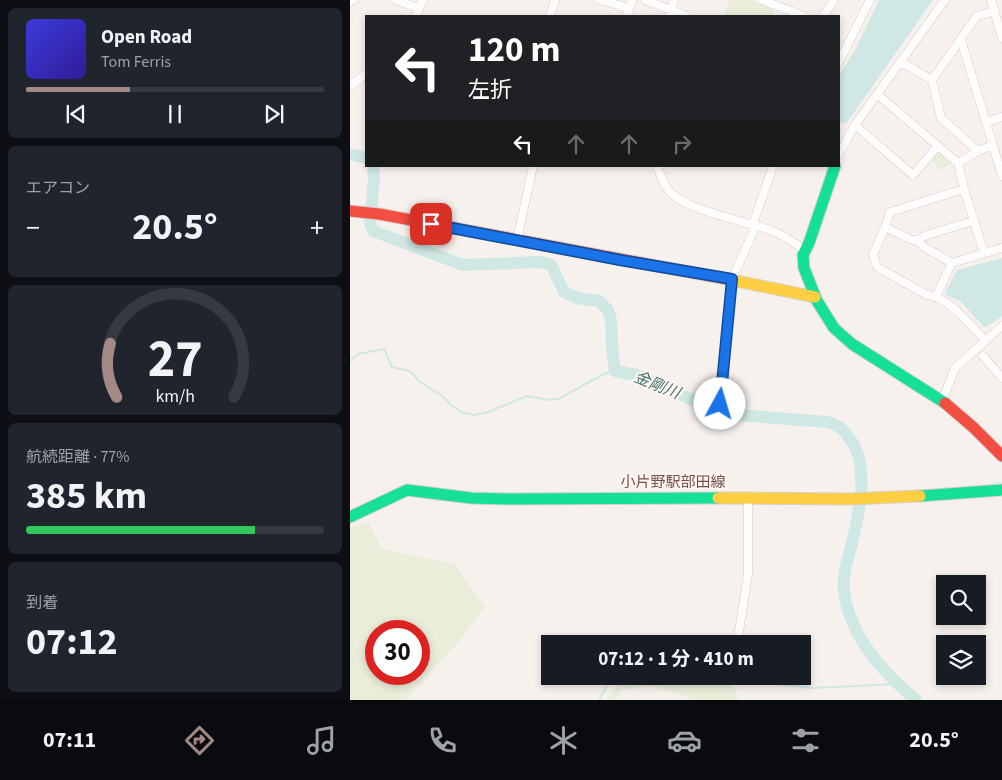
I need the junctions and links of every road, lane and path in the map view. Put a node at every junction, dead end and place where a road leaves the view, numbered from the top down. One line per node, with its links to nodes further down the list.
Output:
1 (353, 0): 14 (street)
2 (396, 0): 15 (street)
3 (423, 0): 15 (street)
4 (555, 0): 20 (street)
5 (600, 0): 17 (street)
6 (632, 0): 17 (street)
7 (645, 0): 18 (street)
8 (674, 0): 18 (street)
9 (762, 0): 21 (street)
10 (834, 0): 22 (street)
11 (870, 0): 25 (street)
12 (946, 0): 26 (street)
13 (992, 0): 16 (street)
14 (350, 2)
15 (418, 8): 19 (street)
16 (994, 11): 23 (street); 24 (street)
17 (628, 12)
18 (671, 13)
19 (416, 15)
20 (550, 15)
21 (801, 15)
22 (824, 15)
23 (1002, 37)
24 (961, 40): 28 (street); 32 (street)
25 (840, 60)
26 (902, 62): 28 (street); 30 (street)
27 (365, 75): 29 (street)
28 (932, 80): 36 (street)
29 (350, 86)
30 (877, 94): 33 (street); 35 (street)
31 (1002, 117): 32 (street)
32 (986, 122): 34 (street)
33 (855, 125): 35 (street); 37 (street)
34 (993, 146): 36 (street); 43 (street)
35 (938, 147): 38 (street)
36 (978, 151): 38 (street)
37 (840, 152)
38 (958, 163): 44 (street)
39 (533, 167): 49 (street)
40 (657, 167): 47 (street)
41 (773, 167): 47 (street)
42 (835, 167): 52 (street)
43 (1002, 176)
44 (964, 189): 46 (street); 48 (street)
45 (350, 212): 49 (street)
46 (974, 221): 50 (street); 53 (street)
47 (753, 224): 52 (street); 55 (street)
48 (886, 227): 50 (street); 56 (street)
49 (518, 240): 55 (street)
50 (917, 240): 54 (street)
51 (1002, 248): 53 (street)
52 (803, 250): 57 (street)
53 (984, 253): 54 (street)
54 (952, 263): 56 (street)
55 (732, 279): 57 (street); 63 (street)
56 (936, 296): 59 (street)
57 (815, 297): 62 (street)
58 (1002, 326): 59 (street)
59 (985, 340): 62 (street)
60 (983, 356): 61 (street)
61 (1002, 378)
62 (942, 401): 64 (street)
63 (720, 404)
64 (1002, 456)
65 (1002, 490): 66 (street, 小片野駅部田線)
66 (748, 498): 67 (street, 小片野駅部田線); 68 (street)
67 (350, 517)
68 (738, 635)

